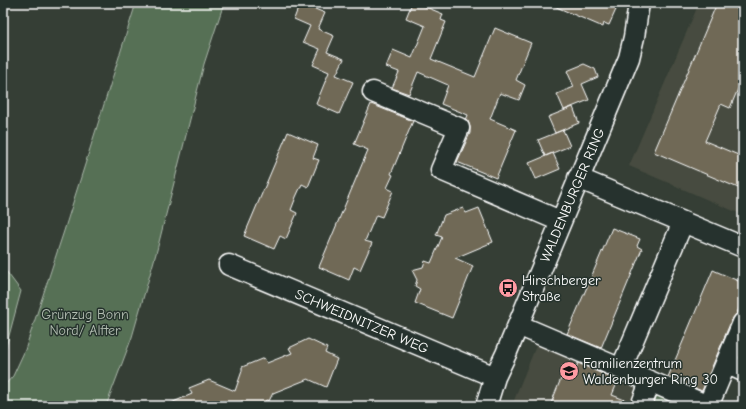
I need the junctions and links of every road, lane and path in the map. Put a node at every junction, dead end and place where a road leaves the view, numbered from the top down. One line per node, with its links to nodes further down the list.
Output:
1 (639, 3): 3 (street, WALDENBURGER RING)
2 (373, 92): 4 (street)
3 (578, 178): 4 (street, WALDENBURGER RING); 5 (street)
4 (560, 221): 9 (street, WALDENBURGER RING)
5 (683, 222): 6 (street); 11 (street)
6 (743, 247)
7 (229, 265): 12 (street, SCHWEIDNITZER WEG)
8 (743, 323): 10 (street)
9 (518, 325): 11 (street); 12 (street, WALDENBURGER RING)
10 (734, 367): 16 (street)
11 (621, 370): 13 (street)
12 (495, 377): 14 (street, WALDENBURGER RING)
13 (650, 382): 15 (street); 16 (street)
14 (486, 406)
15 (641, 406)
16 (708, 406)

